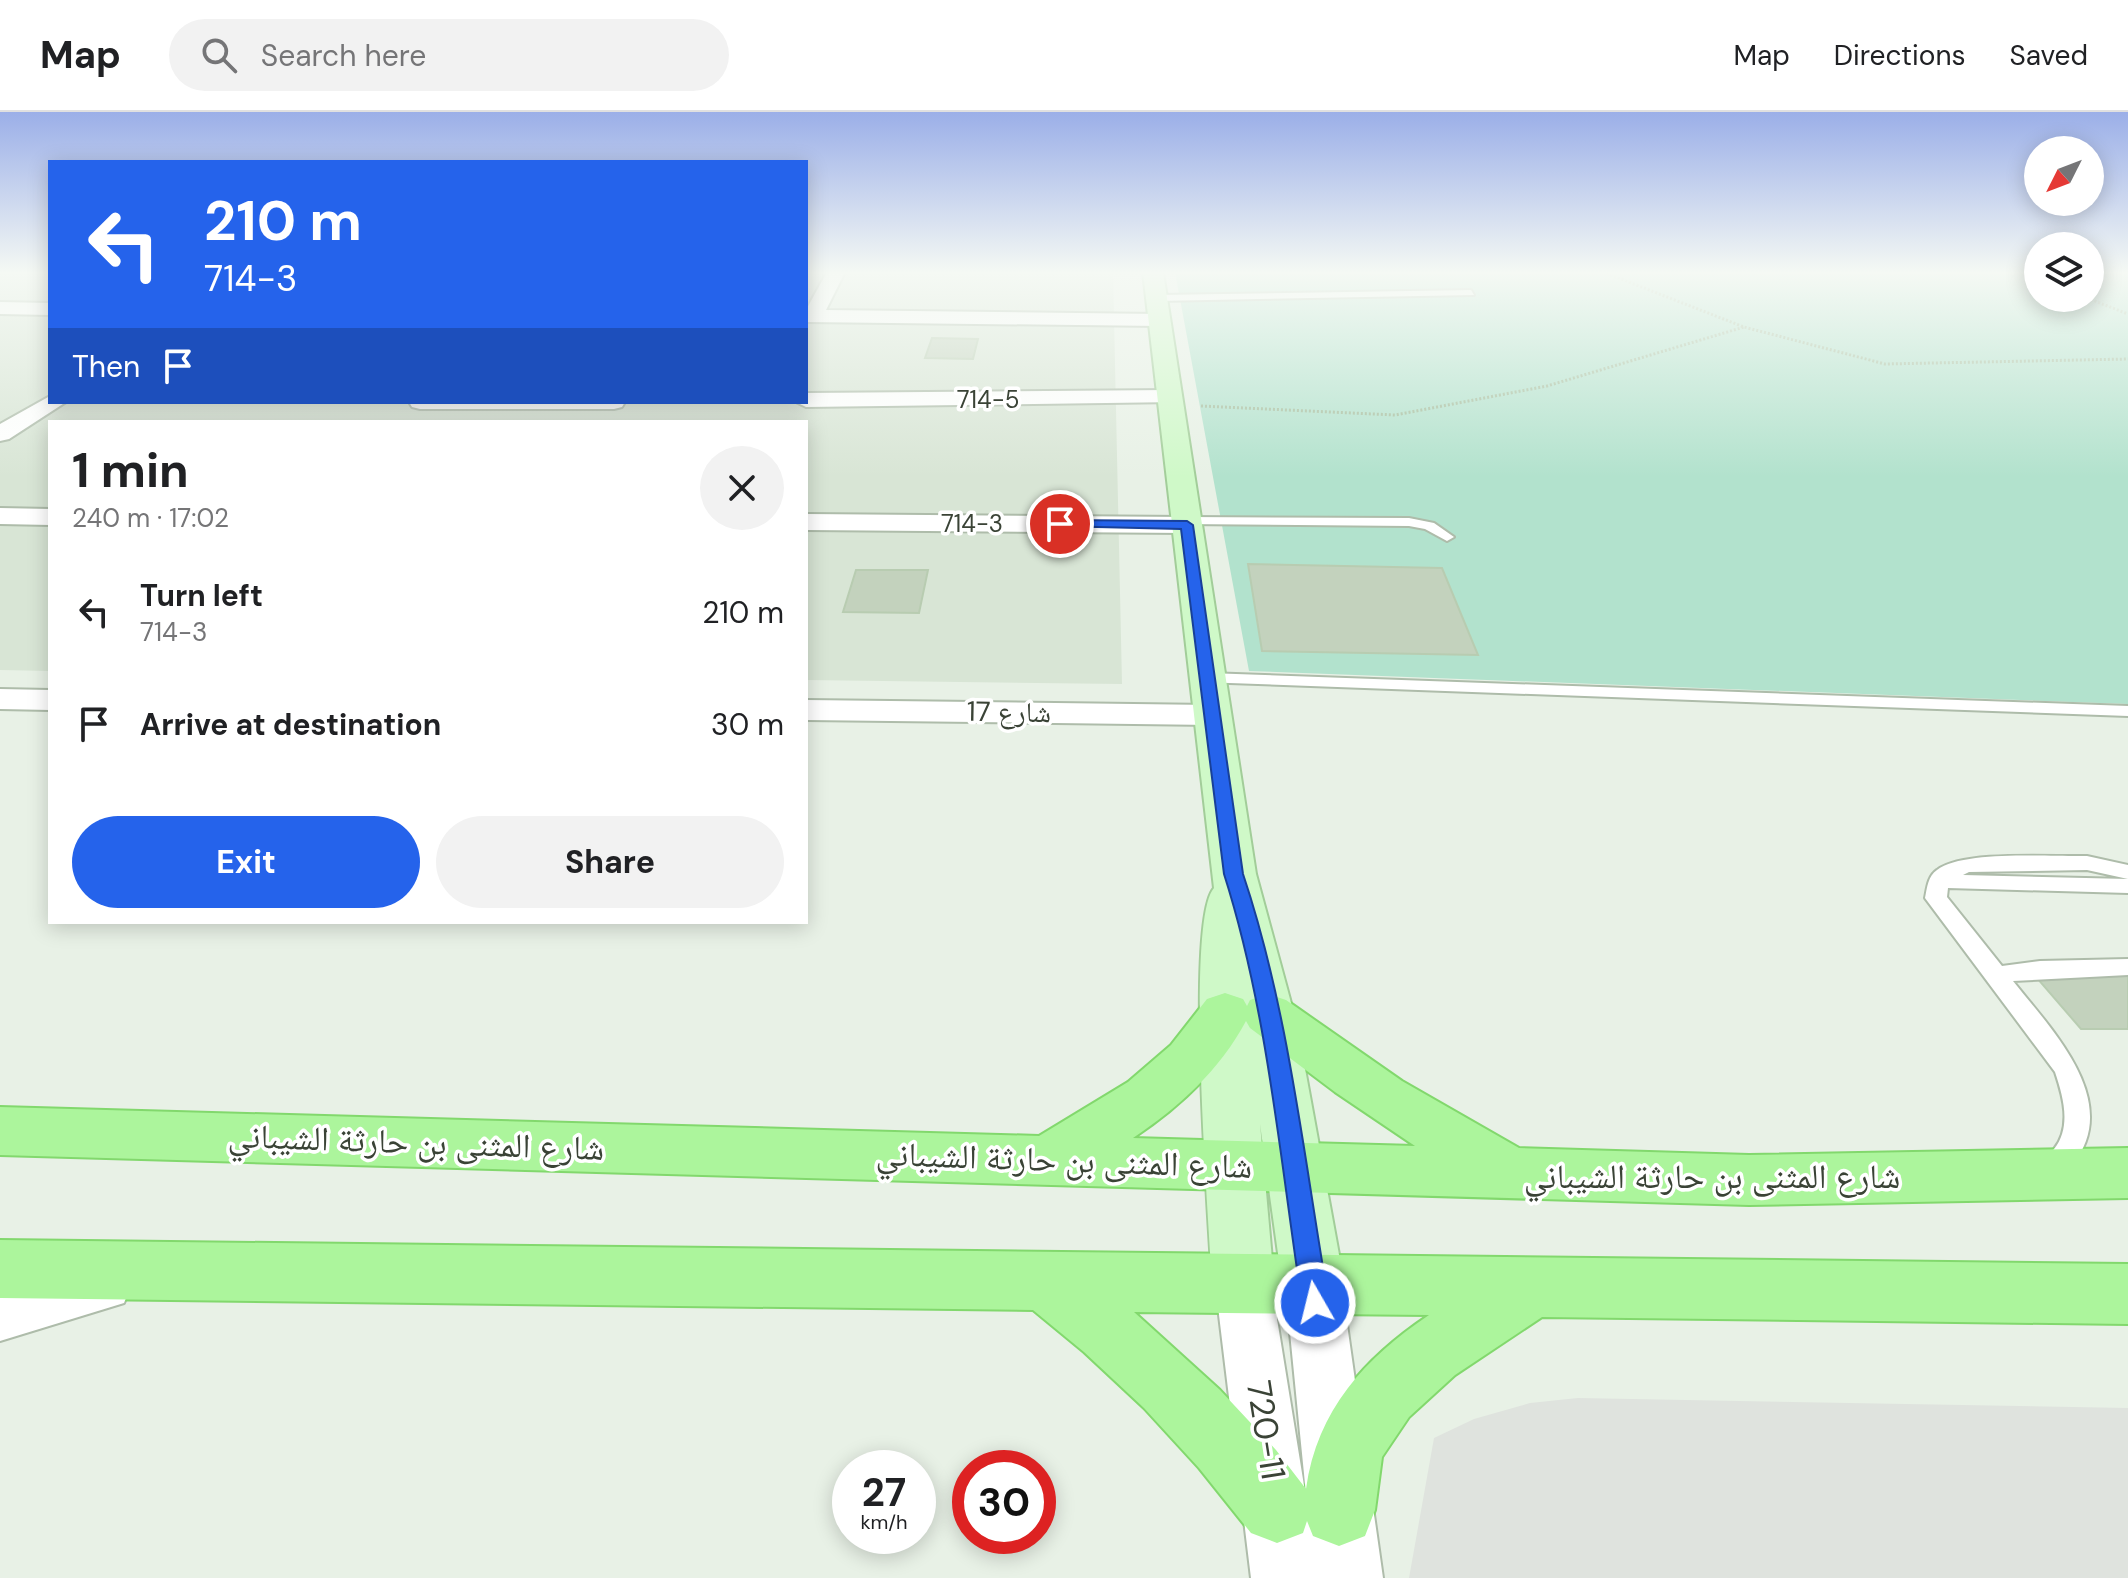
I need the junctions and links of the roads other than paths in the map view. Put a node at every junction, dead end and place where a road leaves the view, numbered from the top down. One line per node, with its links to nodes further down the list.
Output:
1 (1162, 340): 5 (main road)
2 (12, 398): 3 (street)
3 (48, 399)
4 (808, 400): 5 (street, 714-5)
5 (1170, 401): 13 (main road)
6 (52, 404): 9 (street)
7 (516, 404): 8 (street)
8 (502, 420)
9 (0, 434)
10 (0, 516): 11 (street)
11 (48, 517)
12 (808, 522): 13 (street, 714-3)
13 (1186, 523): 14 (lane); 15 (main road)
14 (1447, 537)
15 (1207, 678): 19 (lane); 20 (main road)
16 (0, 699): 17 (street)
17 (48, 700)
18 (808, 710): 20 (street, شارع 17)
19 (2128, 711)
20 (1212, 715): 26 (main road)
21 (2128, 872): 22 (lane)
22 (1939, 881): 23 (lane); 25 (lane)
23 (2128, 886)
24 (2128, 967): 25 (lane)
25 (1996, 975): 33 (lane)
26 (1247, 1013): 28 (main road); 29 (main road); 30 (main road); 32 (main road)
27 (0, 1131): 28 (main road, شارع المثنى بن حارثة الشيباني)
28 (1048, 1159): 29 (main road, شارع المثنى بن حارثة الشيباني)
29 (1236, 1164): 30 (main road, شارع المثنى بن حارثة الشيباني); 37 (main road)
30 (1294, 1167): 32 (main road, شارع المثنى بن حارثة الشيباني); 38 (main road)
31 (2128, 1173): 33 (main road, شارع المثنى بن حارثة الشيباني)
32 (1513, 1174): 33 (main road, شارع المثنى بن حارثة الشيباني)
33 (2041, 1176)
34 (0, 1269): 35 (main road)
35 (151, 1271): 36 (main road); 41 (street)
36 (1041, 1279): 37 (main road); 42 (main road)
37 (1243, 1282): 38 (main road); 42 (street, 720-11)
38 (1313, 1282): 39 (main road); 42 (street, 720-11)
39 (1536, 1286): 40 (main road); 42 (main road)
40 (2128, 1294)
41 (0, 1313)
42 (1308, 1509): 43 (street, 720-11); 44 (street, 720-11)
43 (1285, 1578)
44 (1349, 1578)

